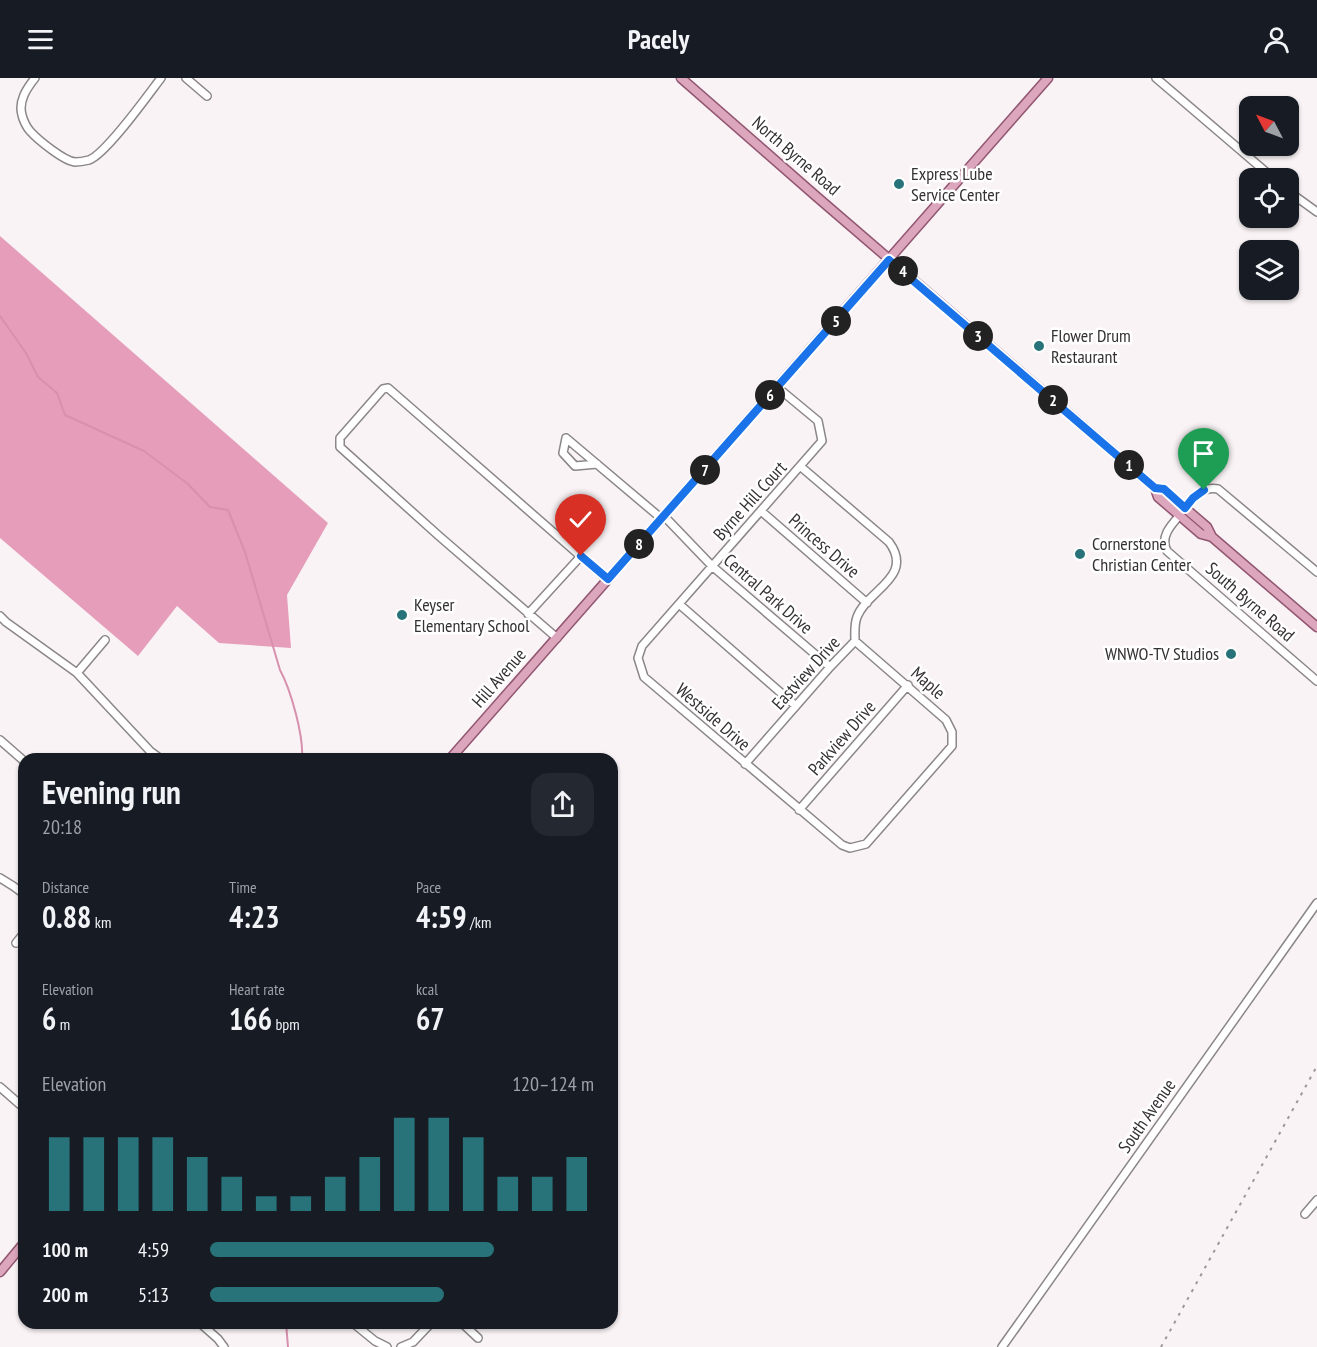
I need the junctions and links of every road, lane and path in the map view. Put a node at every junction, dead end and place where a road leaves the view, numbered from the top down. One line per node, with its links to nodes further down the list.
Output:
1 (35, 78): 2 (street)
2 (161, 78)
3 (186, 78): 7 (street)
4 (681, 78): 11 (main road, North Byrne Road)
5 (1048, 78): 11 (main road, Hill Avenue)
6 (1156, 78): 8 (street)
7 (207, 96)
8 (1261, 168)
9 (1299, 199): 10 (street)
10 (1317, 212)
11 (889, 260): 12 (main road, Hill Avenue); 16 (main road, South Byrne Road)
12 (777, 387): 14 (street, Byrne Hill Court); 17 (main road, Hill Avenue)
13 (597, 464): 13 (street, Central Park Drive); 17 (street, Central Park Drive)
14 (800, 466): 15 (street, Byrne Hill Court); 22 (street, Eastview Drive)
15 (761, 512): 19 (street, Byrne Hill Court); 22 (street, Princess Drive)
16 (1182, 512): 20 (street, South Byrne Road); 26 (main road, South Byrne Road); 33 (street, South Byrne Road)
17 (663, 517): 19 (street, Central Park Drive); 21 (main road, Hill Avenue)
18 (581, 556): 21 (street); 24 (street); 24 (street)
19 (712, 566): 23 (street, Byrne Hill Court); 31 (street, Central Park Drive)
20 (1317, 572)
21 (608, 579): 28 (main road, Hill Avenue)
22 (867, 603): 30 (street, Eastview Drive)
23 (679, 604): 27 (street, Byrne Hill Court); 35 (street)
24 (528, 614): 28 (street)
25 (0, 616): 32 (street)
26 (1317, 627)
27 (652, 635): 40 (street, Westside Drive)
28 (556, 638): 38 (main road, Hill Avenue)
29 (105, 640): 32 (street)
30 (855, 641): 31 (street, Eastview Drive); 34 (street, Maple)
31 (830, 668): 35 (street, Eastview Drive)
32 (77, 674): 37 (street)
33 (1317, 681)
34 (908, 685): 41 (street, Parkview Drive); 42 (street, Maple)
35 (796, 706): 40 (street, Eastview Drive)
36 (0, 740): 39 (street)
37 (153, 753)
38 (455, 753)
39 (18, 756)
40 (745, 764): 41 (street, Westside Drive)
41 (799, 810): 42 (street, Westside Drive)
42 (836, 840)
43 (0, 878): 44 (street)
44 (18, 890)
45 (1317, 903): 62 (street, South Avenue)
46 (18, 940): 47 (street)
47 (16, 943)
48 (0, 1087): 49 (street)
49 (18, 1103)
50 (1317, 1200): 51 (street)
51 (1305, 1214)
52 (18, 1250): 53 (main road)
53 (0, 1272)
54 (207, 1329): 59 (street)
55 (360, 1329): 60 (street)
56 (425, 1329): 61 (street)
57 (468, 1329): 58 (street)
58 (478, 1338)
59 (224, 1347)
60 (387, 1347)
61 (401, 1347)
62 (1002, 1347)

